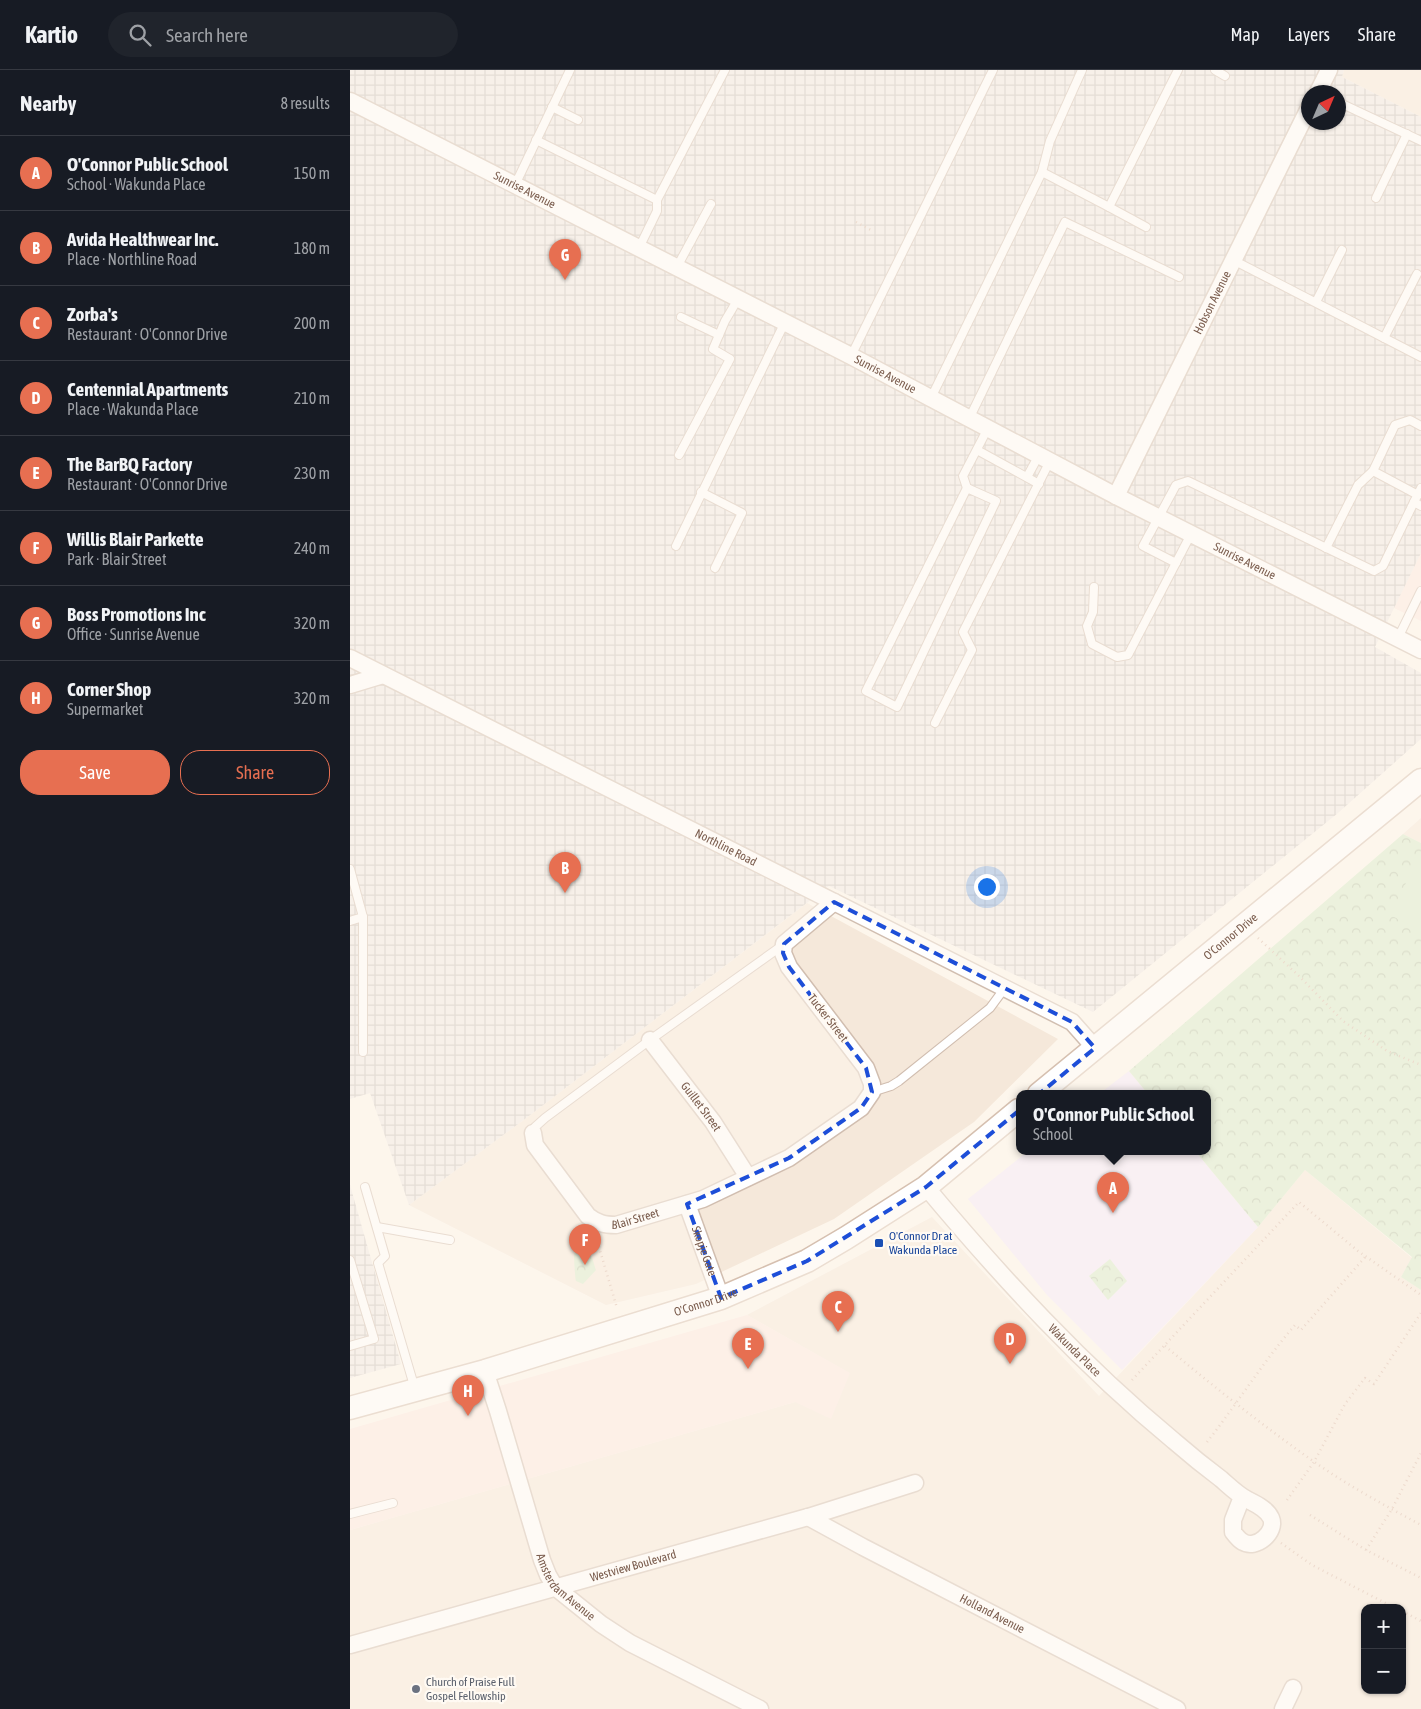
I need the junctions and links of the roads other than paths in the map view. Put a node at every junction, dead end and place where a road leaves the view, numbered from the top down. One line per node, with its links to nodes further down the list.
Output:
1 (570, 70): 12 (lane)
2 (724, 70): 21 (lane)
3 (993, 70): 37 (lane)
4 (1082, 70): 18 (lane)
5 (1178, 70): 23 (lane)
6 (1215, 70): 8 (lane)
7 (1329, 70): 9 (street)
8 (1225, 76)
9 (1322, 85)
10 (350, 100): 19 (street, Sunrise Avenue)
11 (1346, 106): 15 (lane)
12 (552, 107): 13 (lane); 16 (lane)
13 (578, 120)
14 (1301, 124): 27 (street, Hobson Avenue)
15 (1407, 134): 17 (lane); 20 (lane)
16 (536, 140): 19 (lane); 21 (lane)
17 (1421, 140)
18 (1042, 172): 23 (lane); 39 (lane)
19 (515, 185): 25 (street, Sunrise Avenue)
20 (1376, 198)
21 (656, 200): 25 (lane)
22 (711, 204): 28 (lane)
23 (1108, 208): 24 (lane)
24 (1146, 228)
25 (639, 248): 28 (street, Sunrise Avenue)
26 (1342, 250): 32 (lane)
27 (1234, 260): 32 (lane); 51 (street, Hobson Avenue)
28 (677, 267): 31 (street, Sunrise Avenue)
29 (1417, 274): 36 (lane)
30 (1179, 276): 40 (lane)
31 (738, 298): 34 (street, Sunrise Avenue); 35 (lane)
32 (1316, 302): 36 (lane)
33 (681, 317): 35 (lane)
34 (785, 322): 37 (street, Sunrise Avenue); 50 (lane)
35 (719, 335): 44 (lane)
36 (1384, 338): 38 (lane)
37 (851, 356): 39 (street, Sunrise Avenue)
38 (1421, 357)
39 (931, 398): 40 (street, Sunrise Avenue)
40 (969, 419): 42 (street, Sunrise Avenue)
41 (1421, 426): 46 (lane)
42 (988, 428): 43 (lane); 45 (street, Sunrise Avenue)
43 (977, 450): 47 (lane); 49 (lane)
44 (679, 456)
45 (1044, 458): 47 (lane); 48 (lane); 51 (street, Sunrise Avenue)
46 (1373, 471): 52 (lane); 56 (lane)
47 (1027, 477): 48 (lane)
48 (1038, 484): 66 (lane)
49 (967, 488): 49 (lane)
50 (701, 492): 55 (lane); 58 (lane)
51 (1116, 496): 53 (street, Sunrise Avenue)
52 (1419, 498): 56 (lane)
53 (1158, 517): 54 (street, Sunrise Avenue); 56 (lane); 57 (lane)
54 (1191, 534): 57 (lane); 61 (street, Sunrise Avenue)
55 (676, 546)
56 (1326, 548)
57 (1176, 563): 59 (lane)
58 (714, 568)
59 (1094, 587)
60 (1421, 593): 61 (lane)
61 (1398, 638): 62 (street, Sunrise Avenue)
62 (1421, 650)
63 (350, 658): 64 (street, Northline Road)
64 (383, 675): 65 (street); 69 (street, Northline Road)
65 (350, 685)
66 (935, 723)
67 (1421, 780): 75 (main road, O'Connor Drive)
68 (350, 869): 70 (lane)
69 (834, 902): 72 (street, Blair Street); 73 (street, Northline Road)
70 (364, 917): 71 (lane); 76 (lane)
71 (350, 921)
72 (784, 944): 74 (lane, Blair Street); 78 (street, Tucker Street)
73 (1004, 988): 75 (street, Northline Road); 78 (lane)
74 (650, 1040): 80 (lane, Blair Street); 81 (street, Guillet Street)
75 (1095, 1048): 77 (main road, O'Connor Drive)
76 (363, 1052)
77 (1044, 1090)
78 (872, 1092): 81 (street, Blair Street)
79 (1016, 1113): 83 (main road, O'Connor Drive)
80 (533, 1133): 84 (street, Blair Street)
81 (748, 1177): 84 (street, Blair Street)
82 (365, 1187): 85 (lane)
83 (926, 1188): 88 (main road, O'Connor Drive); 94 (street, Wakunda Place)
84 (687, 1204): 88 (street, Skopje Gate)
85 (377, 1227): 86 (lane); 91 (lane)
86 (450, 1240)
87 (350, 1260): 89 (lane)
88 (720, 1298): 90 (main road, O'Connor Drive)
89 (350, 1346)
90 (485, 1371): 91 (main road, O'Connor Drive); 98 (street, Amsterdam Avenue)
91 (415, 1390): 92 (main road, O'Connor Drive)
92 (350, 1408)
93 (915, 1483): 97 (street, Westview Boulevard)
94 (1242, 1497): 94 (street, Wakunda Place)
95 (393, 1502): 96 (lane)
96 (350, 1514)
97 (808, 1517): 98 (street, Westview Boulevard); 102 (street, Holland Avenue)
98 (555, 1587): 99 (street, Westview Boulevard); 101 (street, Amsterdam Avenue)
99 (350, 1645)
100 (1293, 1688): 103 (street)
101 (760, 1709)
102 (1177, 1709)
103 (1283, 1709)

